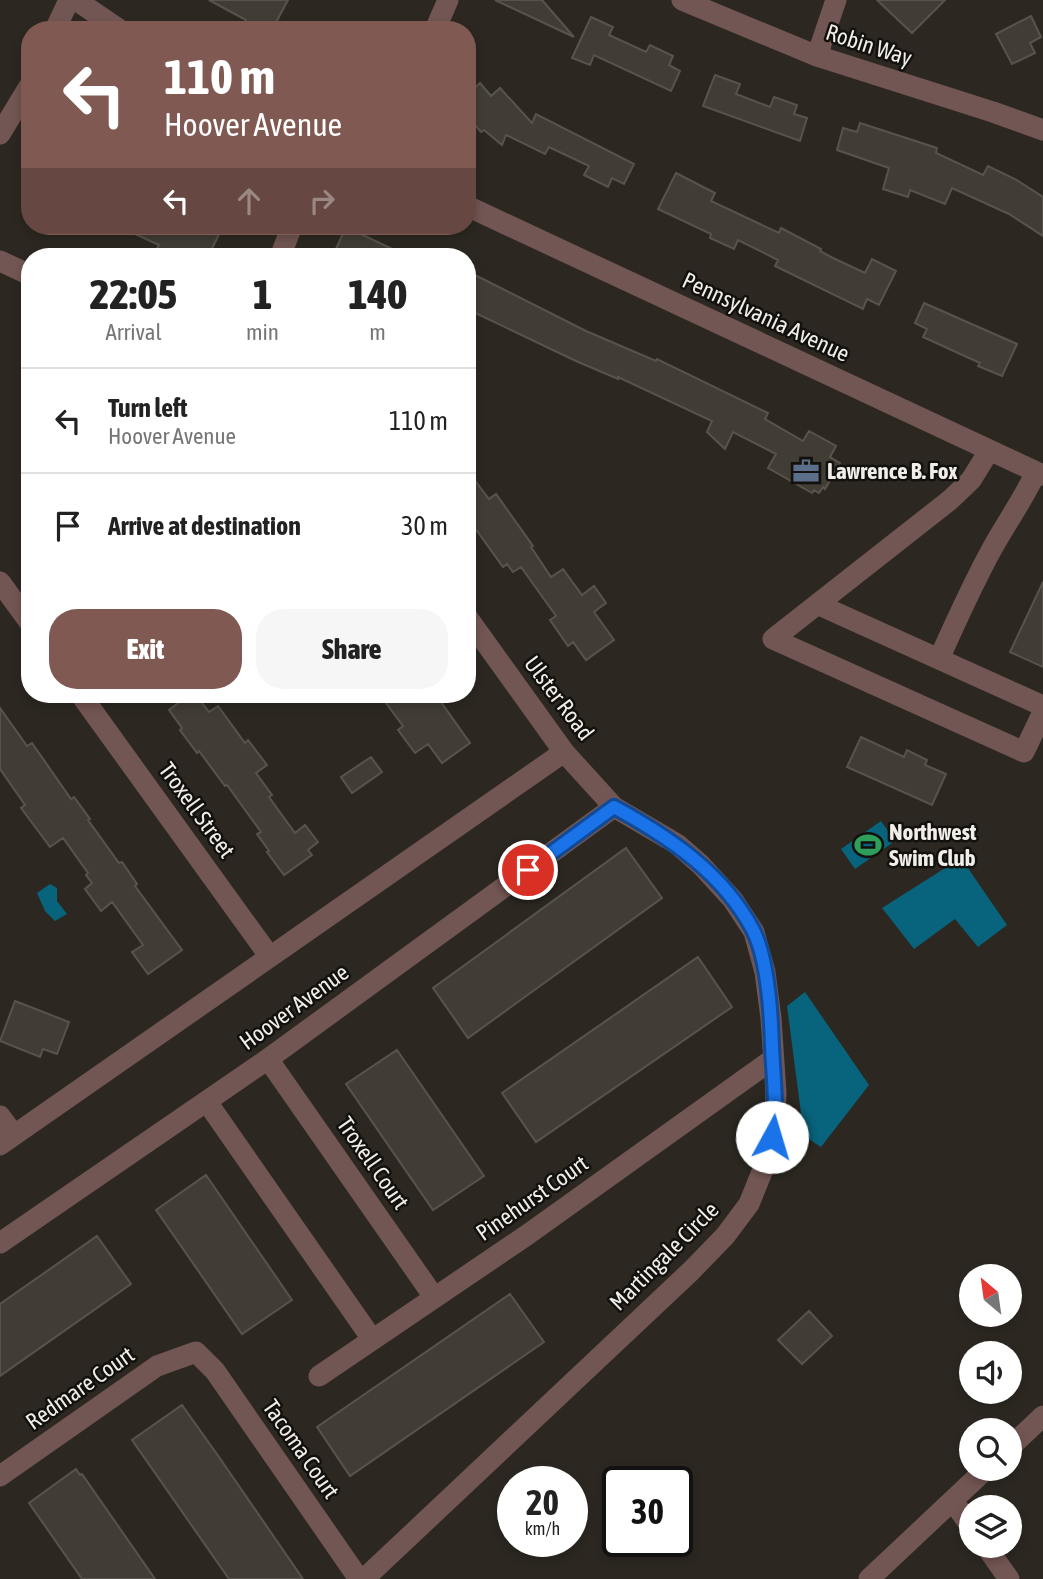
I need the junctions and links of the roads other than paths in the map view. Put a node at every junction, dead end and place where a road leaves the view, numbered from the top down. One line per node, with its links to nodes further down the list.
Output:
1 (69, 0): 6 (street)
2 (76, 0): 7 (street)
3 (448, 0): 8 (street)
4 (682, 0): 9 (street, Robin Way)
5 (836, 0): 9 (street)
6 (59, 21)
7 (107, 21)
8 (439, 21)
9 (817, 56): 11 (street, Robin Way)
10 (21, 100): 12 (street)
11 (1043, 130)
12 (0, 134)
13 (476, 210): 16 (street, Pennsylvania Avenue)
14 (0, 261): 15 (street)
15 (21, 271)
16 (989, 452): 17 (street, Pennsylvania Avenue); 19 (street)
17 (1039, 474): 22 (street)
18 (0, 582): 20 (street)
19 (817, 604): 22 (street); 25 (street)
20 (21, 611)
21 (476, 630): 26 (street, Ulster Road)
22 (939, 659): 24 (street)
23 (87, 703): 28 (street, Troxell Street)
24 (1043, 706)
25 (1043, 712)
26 (564, 752): 27 (street, Ulster Road); 28 (street)
27 (614, 807): 29 (street, Hoover Avenue); 30 (street, Martingale Circle)
28 (270, 957): 33 (street)
29 (268, 1059): 31 (street, Hoover Avenue); 35 (street, Troxell Court)
30 (773, 1059): 35 (street, Pinehurst Court); 46 (street, Martingale Circle)
31 (207, 1102): 34 (street, Hoover Avenue); 36 (street)
32 (0, 1116): 33 (street)
33 (7, 1140)
34 (0, 1243)
35 (434, 1297): 36 (street, Pinehurst Court)
36 (372, 1339): 38 (street, Pinehurst Court)
37 (196, 1352): 41 (street, Redmare Court); 46 (street, Tacoma Court)
38 (319, 1376)
39 (1043, 1416): 40 (street)
40 (1022, 1436)
41 (0, 1476)
42 (974, 1481): 43 (street)
43 (953, 1501): 44 (street); 47 (street)
44 (959, 1510)
45 (994, 1558): 48 (street)
46 (361, 1579)
47 (869, 1579)
48 (1009, 1579)

